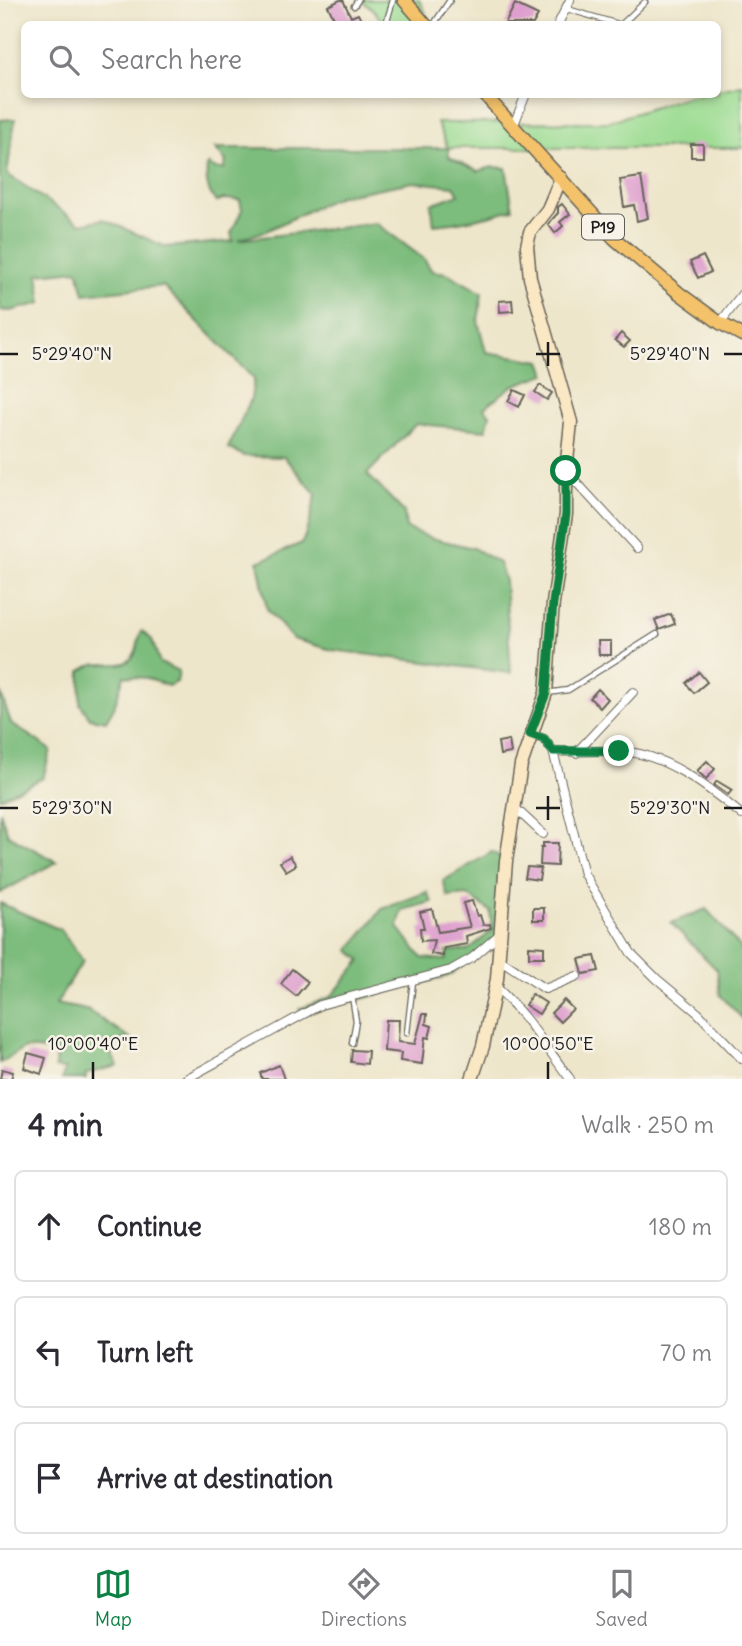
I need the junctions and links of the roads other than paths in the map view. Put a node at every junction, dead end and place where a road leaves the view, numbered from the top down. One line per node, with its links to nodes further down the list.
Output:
1 (358, 0): 6 (lane)
2 (403, 0): 7 (lane); 8 (main road)
3 (450, 0): 9 (lane)
4 (645, 2): 12 (lane)
5 (569, 4): 10 (street); 11 (lane)
6 (354, 6)
7 (388, 21)
8 (422, 21)
9 (436, 21)
10 (560, 21)
11 (612, 21)
12 (623, 21)
13 (492, 98): 15 (main road, P19)
14 (524, 98): 15 (street)
15 (513, 127): 16 (main road, P19)
16 (561, 178): 18 (main road, P19); 20 (street)
17 (742, 293): 18 (street)
18 (720, 323): 19 (main road, P19)
19 (742, 333)
20 (566, 471): 21 (street); 24 (street)
21 (637, 548)
22 (657, 634): 24 (lane)
23 (633, 692): 27 (street)
24 (546, 693): 25 (street)
25 (530, 734): 26 (street); 28 (street)
26 (553, 751): 27 (street); 39 (street)
27 (576, 753): 29 (street)
28 (513, 806): 30 (street); 31 (street)
29 (741, 813)
30 (543, 834)
31 (501, 933): 32 (street); 34 (street)
32 (499, 959): 33 (street); 35 (street)
33 (577, 976)
34 (413, 981): 36 (street); 37 (lane)
35 (495, 986): 41 (street); 42 (street)
36 (352, 995): 38 (lane); 40 (street)
37 (407, 1033)
38 (352, 1043)
39 (742, 1059)
40 (186, 1079)
41 (472, 1079)
42 (570, 1079)

